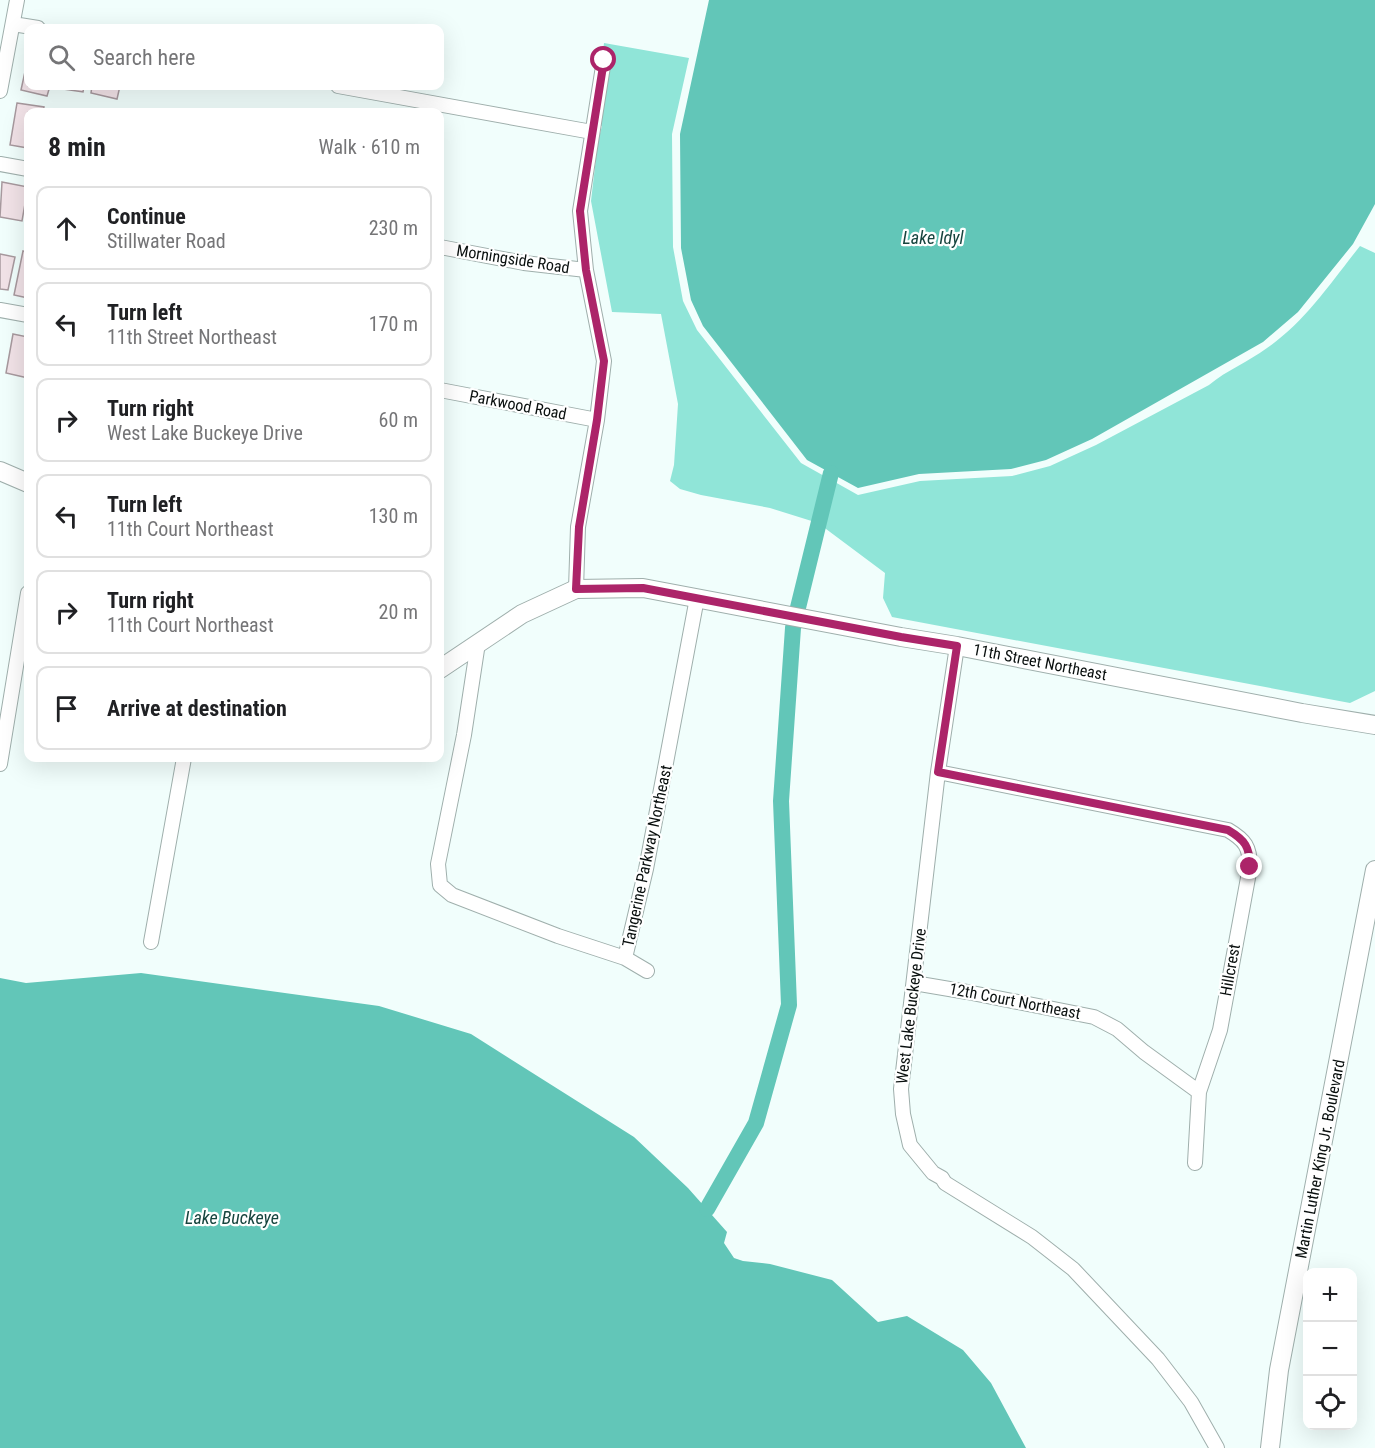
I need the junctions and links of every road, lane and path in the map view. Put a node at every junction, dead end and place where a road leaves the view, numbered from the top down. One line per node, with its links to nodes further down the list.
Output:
1 (17, 0): 2 (street)
2 (13, 24): 3 (street); 6 (street)
3 (24, 26)
4 (604, 60): 7 (street)
5 (360, 90): 7 (street)
6 (0, 91)
7 (592, 132): 11 (street)
8 (0, 164): 9 (street)
9 (24, 168)
10 (444, 248): 11 (street, Morningside Road)
11 (586, 270): 15 (street)
12 (0, 310): 13 (street)
13 (24, 314)
14 (444, 391): 15 (street, Parkwood Road)
15 (597, 420): 18 (street)
16 (0, 471): 17 (street)
17 (24, 481)
18 (576, 589): 19 (street, 11th Street Northeast); 21 (street, 11th Street Northeast)
19 (698, 598): 22 (street, 11th Street Northeast); 30 (street, Tangerine Parkway Northeast)
20 (24, 617): 26 (street)
21 (478, 643): 23 (street, 11th Street Northeast); 30 (street, Tangerine Parkway Northeast)
22 (957, 646): 24 (street, 11th Street Northeast); 27 (street, West Lake Buckeye Drive)
23 (444, 666)
24 (1375, 725)
25 (183, 762): 29 (street)
26 (0, 764)
27 (938, 772): 32 (street, West Lake Buckeye Drive); 33 (street, Hillcrest)
28 (1375, 870): 36 (street, Martin Luther King Jr. Boulevard)
29 (151, 942)
30 (625, 958): 31 (street)
31 (647, 971)
32 (914, 983): 33 (street, 12th Court Northeast); 35 (street, West Lake Buckeye Drive)
33 (1199, 1092): 34 (street, Hillcrest)
34 (1195, 1163)
35 (1217, 1448)
36 (1270, 1448)

